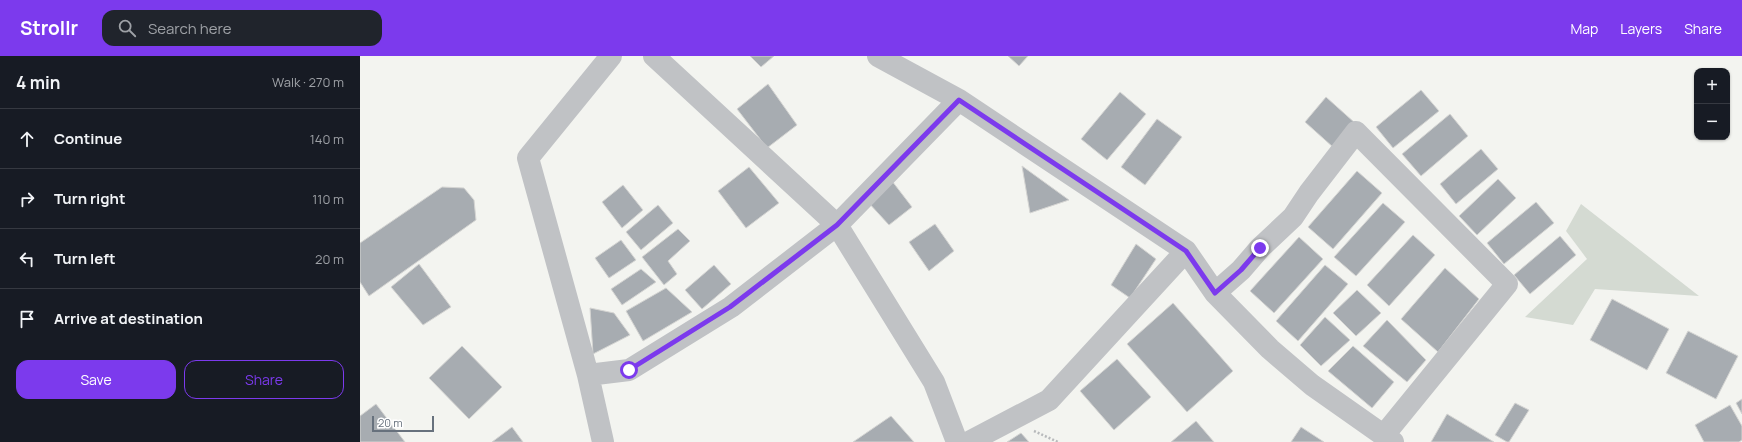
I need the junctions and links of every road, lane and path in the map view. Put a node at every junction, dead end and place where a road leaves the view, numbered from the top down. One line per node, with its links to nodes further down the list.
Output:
1 (611, 56): 8 (street)
2 (654, 56): 5 (street)
3 (878, 56): 4 (street)
4 (959, 100): 5 (street); 6 (street)
5 (837, 225): 8 (street); 11 (street)
6 (1186, 251): 7 (street); 12 (street)
7 (1215, 293): 9 (street); 9 (street)
8 (588, 375): 10 (street)
9 (1388, 438)
10 (603, 442)
11 (957, 442)
12 (969, 442)

